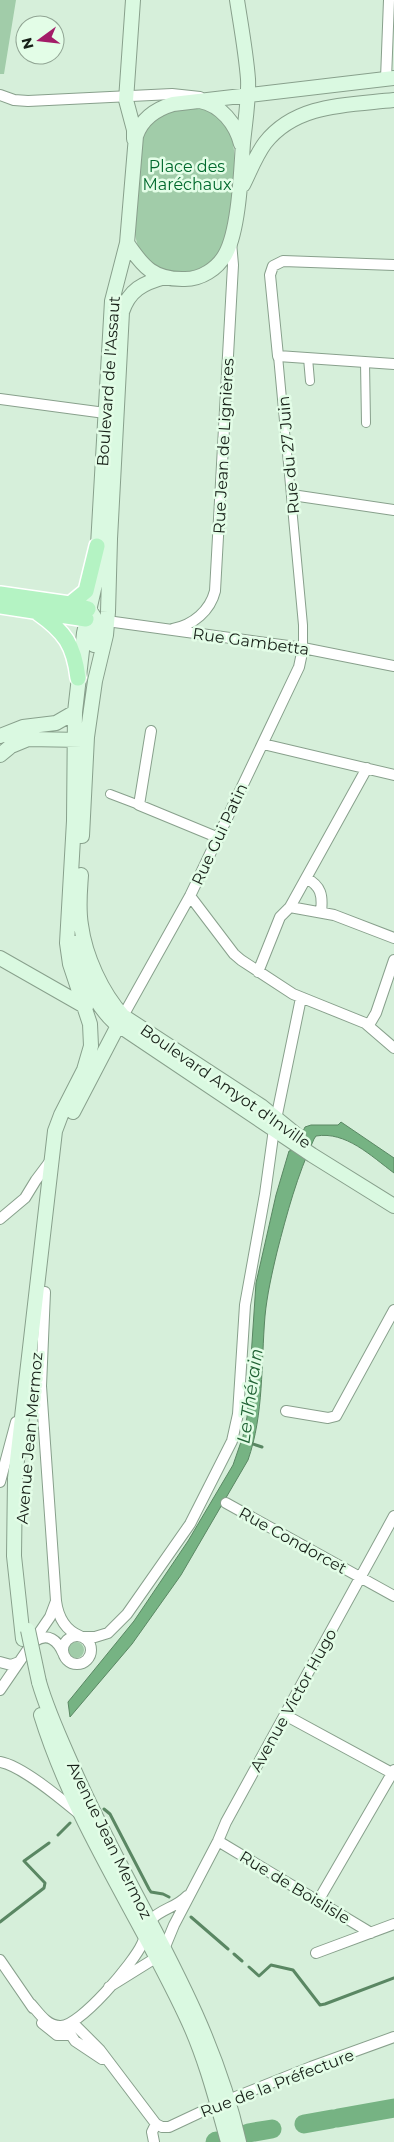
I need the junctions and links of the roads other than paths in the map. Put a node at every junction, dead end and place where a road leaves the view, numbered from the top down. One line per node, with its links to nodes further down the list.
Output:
1 (133, 0): 7 (main road)
2 (237, 0): 5 (main road)
3 (389, 0): 4 (street)
4 (390, 78): 5 (main road, Boulevard de l'Assaut)
5 (248, 94): 8 (main road, Boulevard de l'Assaut); 12 (main road)
6 (0, 95): 7 (street)
7 (126, 95): 8 (street); 11 (main road)
8 (209, 98): 9 (main road, Boulevard de l'Assaut)
9 (190, 100): 11 (main road, Boulevard de l'Assaut); 12 (main road)
10 (394, 100): 13 (main road)
11 (134, 143): 15 (main road, Boulevard de l'Assaut)
12 (242, 152): 13 (main road)
13 (239, 194): 14 (main road)
14 (231, 240): 17 (main road); 34 (street, Rue Jean de Lignières)
15 (128, 243): 17 (main road); 24 (main road, Boulevard de l'Assaut)
16 (394, 265): 18 (street, Rue du 27 Juin)
17 (165, 277): 33 (main road, Boulevard de l'Assaut)
18 (278, 356): 19 (street); 26 (street, Rue du 27 Juin)
19 (308, 358): 20 (street); 22 (street)
20 (365, 362): 21 (street); 25 (street)
21 (394, 364)
22 (310, 381)
23 (0, 398): 24 (street)
24 (105, 413): 28 (main road, Boulevard de l'Assaut)
25 (366, 423)
26 (292, 495): 27 (street); 35 (street, Rue du 27 Juin)
27 (394, 510)
28 (97, 546): 30 (main road); 33 (main road, Boulevard de l'Assaut)
29 (0, 594): 30 (main road)
30 (70, 604): 33 (main road)
31 (0, 606): 32 (main road)
32 (36, 612): 33 (main road); 37 (main road)
33 (95, 617): 34 (street, Rue Gambetta); 37 (main road); 41 (main road)
34 (173, 629): 35 (street, Rue Gambetta)
35 (303, 648): 36 (street, Rue Gambetta); 42 (street, Rue Gui Patin)
36 (394, 666)
37 (78, 678): 38 (main road)
38 (75, 712): 40 (main road); 41 (main road)
39 (151, 731): 47 (street)
40 (0, 736)
41 (81, 739): 43 (main road); 50 (main road); 61 (main road)
42 (263, 744): 44 (street); 48 (street, Rue Gui Patin)
43 (0, 755)
44 (367, 768): 45 (street); 49 (street)
45 (394, 775)
46 (110, 794): 47 (street)
47 (139, 805): 48 (street)
48 (218, 838): 51 (street, Rue Gui Patin)
49 (306, 878): 52 (street); 53 (street)
50 (71, 885): 59 (main road, Avenue Jean Mermoz); 60 (main road)
51 (190, 896): 57 (street); 61 (street, Rue Gui Patin)
52 (290, 907): 53 (street); 57 (street)
53 (321, 912): 54 (street)
54 (394, 938)
55 (0, 958): 59 (main road)
56 (394, 960): 62 (street)
57 (258, 972): 58 (street)
58 (301, 998): 62 (street); 64 (street)
59 (84, 1006): 60 (main road); 65 (main road, Avenue Jean Mermoz)
60 (104, 1010): 61 (main road)
61 (121, 1021): 64 (main road, Boulevard Amyot d'Inville); 68 (main road, Avenue Jean Mermoz)
62 (369, 1025): 63 (street)
63 (394, 1048)
64 (275, 1123): 66 (main road, Boulevard Amyot d'Inville); 79 (street)
65 (51, 1160): 67 (street); 70 (main road, Avenue Jean Mermoz)
66 (394, 1206)
67 (0, 1219)
68 (45, 1292): 77 (street); 78 (main road, Avenue Jean Mermoz)
69 (394, 1310): 71 (street)
70 (27, 1368): 72 (street); 78 (main road, Avenue Jean Mermoz)
71 (286, 1411)
72 (0, 1482)
73 (226, 1503): 75 (street, Rue Condorcet)
74 (394, 1516): 75 (street, Avenue Victor Hugo)
75 (360, 1578): 76 (street, Rue Condorcet); 85 (street, Avenue Victor Hugo)
76 (394, 1596)
77 (56, 1601): 78 (street); 79 (street)
78 (29, 1636): 80 (street); 82 (street); 83 (main road, Avenue Jean Mermoz, bridge)
79 (82, 1636): 80 (street); 80 (street)
80 (64, 1653)
81 (0, 1662): 82 (street)
82 (19, 1662): 84 (street)
83 (36, 1684): 88 (main road, Avenue Jean Mermoz); 94 (main road, Avenue Jean Mermoz)
84 (0, 1690)
85 (285, 1715): 87 (street); 89 (street, Avenue Victor Hugo)
86 (0, 1762): 88 (street)
87 (393, 1771): 91 (street)
88 (81, 1815): 94 (main road, Avenue Jean Mermoz)
89 (218, 1841): 90 (street, Avenue Victor Hugo); 91 (street, Rue de Boislisle)
90 (195, 1886): 94 (street, Avenue Victor Hugo); 94 (street, Avenue Victor Hugo)
91 (318, 1901): 93 (street, Rue de Boislisle)
92 (394, 1924): 93 (street, Rue de Boislisle)
93 (371, 1933): 95 (street, Rue de Boislisle)
94 (152, 1937): 97 (street, Avenue Victor Hugo); 97 (street, Avenue Victor Hugo); 100 (main road, Avenue Jean Mermoz); 100 (main road, Avenue Jean Mermoz)
95 (316, 1953)
96 (0, 1960): 98 (street)
97 (110, 1987): 98 (street, Avenue Victor Hugo)
98 (72, 2028): 101 (street)
99 (394, 2037): 100 (street, Rue de la Préfecture)
100 (223, 2102): 101 (street, Rue de la Préfecture); 103 (main road, Avenue Jean Mermoz); 104 (main road, Avenue Jean Mermoz)
101 (158, 2126): 102 (street)
102 (154, 2140)
103 (228, 2142)
104 (239, 2142)

